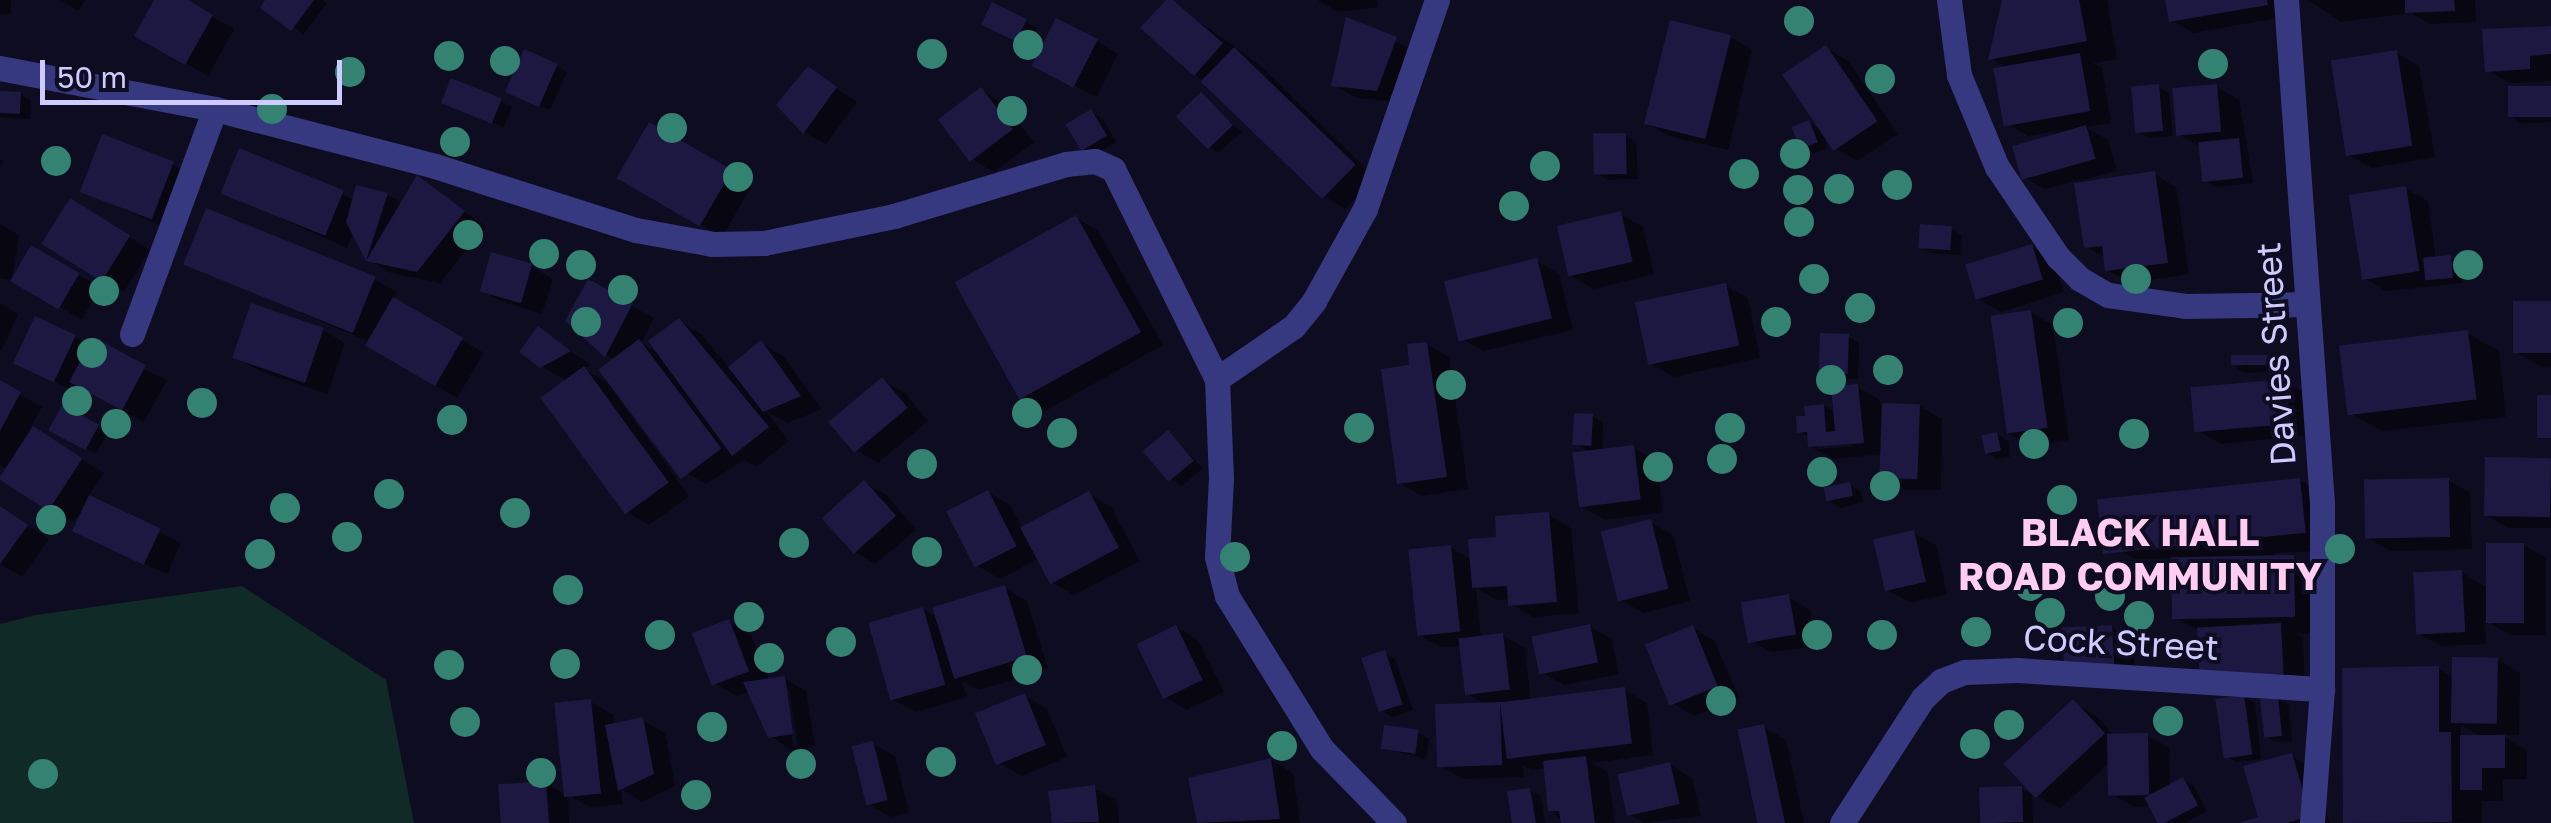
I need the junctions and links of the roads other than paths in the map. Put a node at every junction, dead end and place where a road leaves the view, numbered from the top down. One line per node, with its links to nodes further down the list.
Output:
1 (1438, 0): 8 (street)
2 (1949, 0): 6 (street)
3 (2286, 0): 6 (street, Davies Street)
4 (0, 68): 5 (street)
5 (215, 109): 7 (street); 8 (street)
6 (2306, 304): 9 (street, Davies Street)
7 (132, 334)
8 (1218, 379): 10 (street)
9 (2322, 689): 11 (street, Cock Street); 12 (street, Davies Street)
10 (1394, 823)
11 (1842, 823)
12 (2312, 823)

